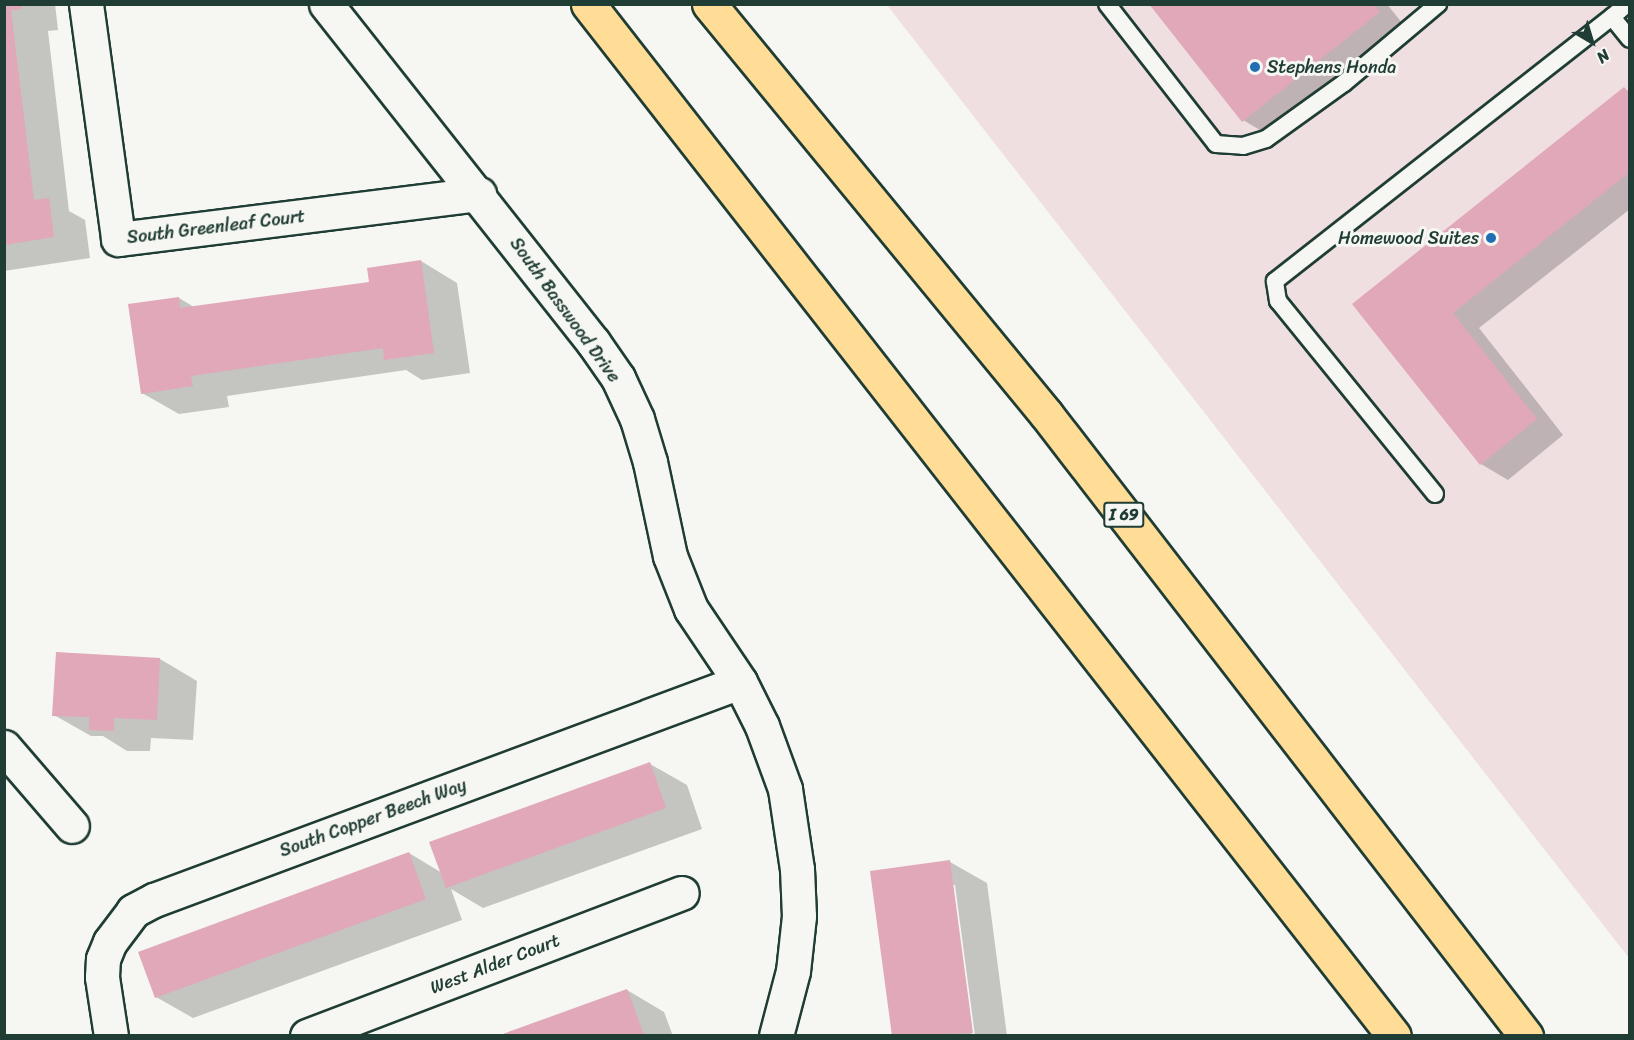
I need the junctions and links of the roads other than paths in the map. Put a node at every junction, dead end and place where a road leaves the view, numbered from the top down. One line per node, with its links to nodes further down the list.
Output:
1 (86, 4): 10 (street, South Greenleaf Court)
2 (326, 4): 10 (street, South Basswood Drive)
3 (588, 4): 19 (highway)
4 (709, 4): 20 (highway, I 69)
5 (1107, 4): 6 (lane)
6 (1438, 4)
7 (1627, 4): 8 (lane)
8 (1612, 17): 9 (lane); 11 (lane)
9 (1629, 39)
10 (479, 194): 12 (street, South Basswood Drive)
11 (1435, 494)
12 (740, 682): 16 (street, South Copper Beech Way); 18 (street, South Basswood Drive)
13 (4, 747): 14 (street)
14 (72, 826)
15 (682, 893): 17 (street, West Alder Court)
16 (111, 1035)
17 (308, 1035)
18 (776, 1035)
19 (1394, 1035)
20 (1526, 1035)

